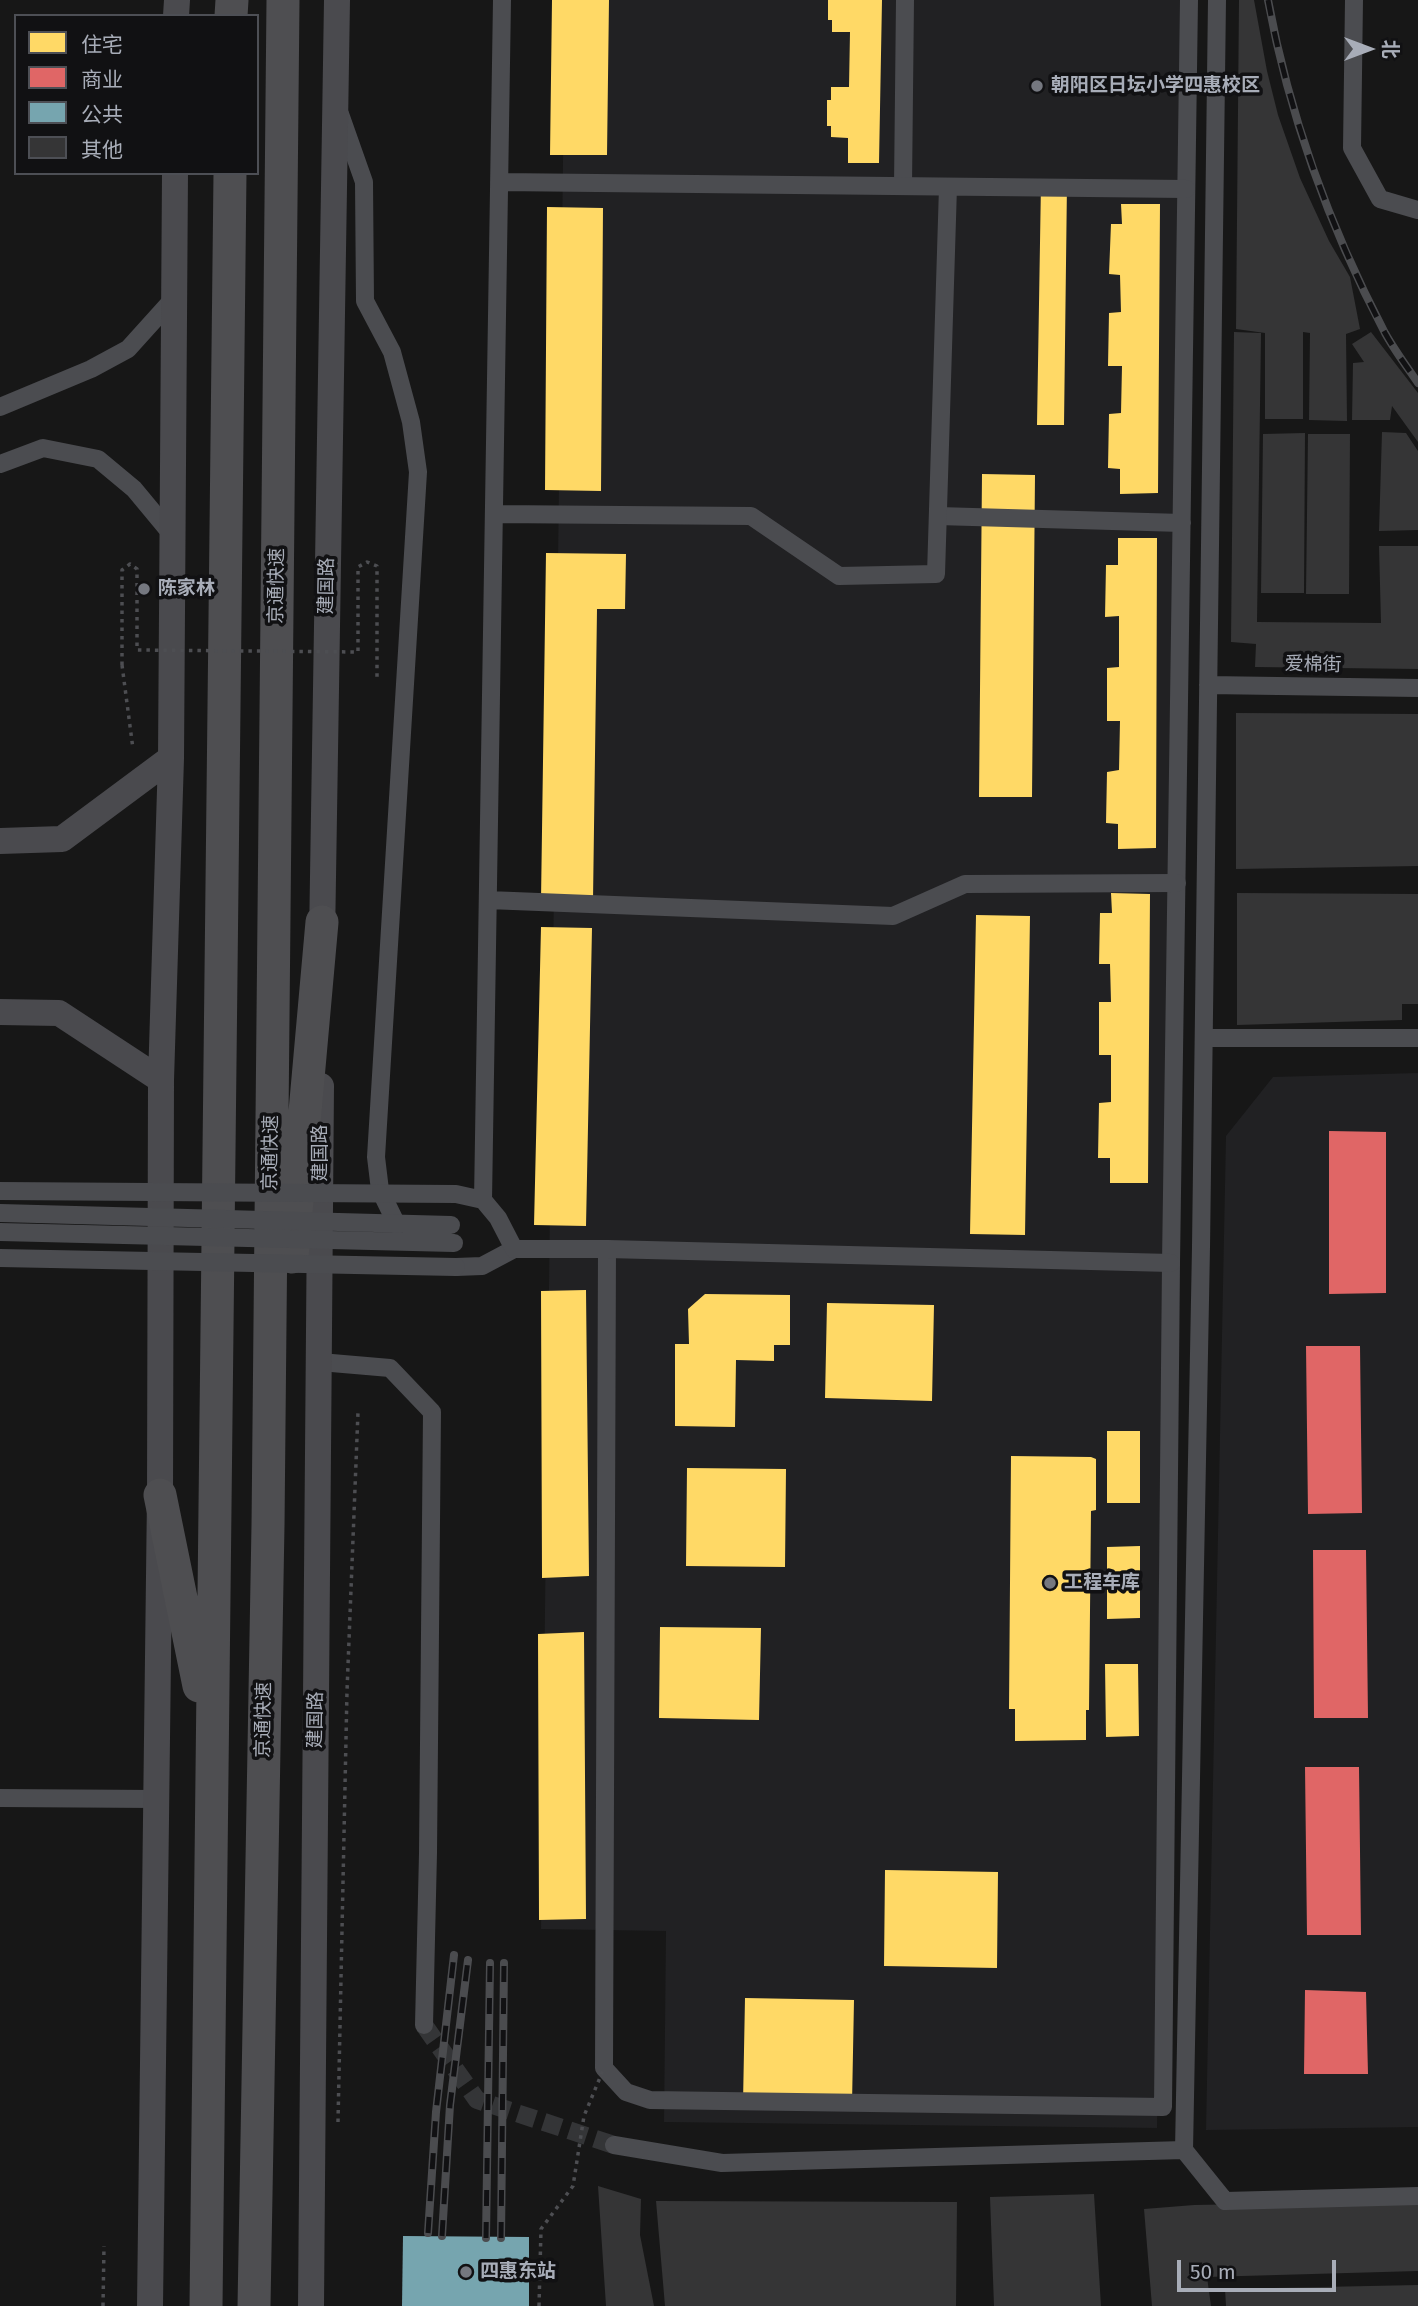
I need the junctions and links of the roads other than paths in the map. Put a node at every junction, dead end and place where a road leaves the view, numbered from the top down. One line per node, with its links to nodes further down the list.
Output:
1 (284, 0): 47 (highway, 京通快速)
2 (337, 0): 8 (main road, 建国路)
3 (502, 0): 11 (street, bridge)
4 (905, 0): 12 (street)
5 (1189, 0): 14 (street)
6 (1217, 0): 23 (street)
7 (1354, 0): 15 (street)
8 (335, 98): 29 (main road, 建国路); 37 (street, bridge)
9 (175, 175): 16 (main road)
10 (230, 175): 48 (highway)
11 (499, 182): 12 (street, bridge); 19 (street, bridge)
12 (903, 186): 13 (street, bridge)
13 (948, 187): 14 (street, bridge); 20 (street, bridge)
14 (1186, 189): 21 (street)
15 (1418, 210)
16 (174, 298): 17 (street); 22 (main road)
17 (0, 407)
18 (0, 464): 22 (street)
19 (494, 514): 20 (street, bridge); 28 (street, bridge)
20 (938, 516): 21 (street)
21 (1182, 523): 27 (street)
22 (173, 536): 25 (main road)
23 (1208, 685): 24 (street, 爱棉街); 31 (street)
24 (1418, 688)
25 (171, 758): 26 (main road); 33 (main road)
26 (0, 841)
27 (1178, 883): 28 (street, bridge); 44 (street)
28 (488, 900): 35 (street, bridge)
29 (322, 922): 45 (main road, 建国路); 47 (highway)
30 (0, 1012): 33 (main road)
31 (1204, 1038): 32 (street); 53 (street)
32 (1418, 1038)
33 (161, 1080): 46 (main road)
34 (0, 1191): 35 (street, bridge)
35 (483, 1200): 41 (street, bridge)
36 (0, 1213): 37 (street, bridge)
37 (397, 1225): 38 (street, bridge)
38 (451, 1225)
39 (0, 1232): 40 (street, bridge)
40 (454, 1243)
41 (514, 1249): 42 (street, bridge); 43 (street, bridge)
42 (607, 1249): 44 (street, bridge); 44 (street)
43 (0, 1258)
44 (1171, 1263)
45 (320, 1362): 51 (street); 58 (main road, 建国路)
46 (160, 1495): 48 (highway); 50 (main road)
47 (268, 1525): 57 (highway, 京通快速)
48 (212, 1750): 56 (highway)
49 (0, 1798): 50 (street)
50 (156, 1799): 55 (main road)
51 (424, 2025)
52 (614, 2145): 53 (street)
53 (1184, 2150): 54 (street)
54 (1418, 2196)
55 (150, 2306)
56 (206, 2306)
57 (254, 2306)
58 (311, 2306)

